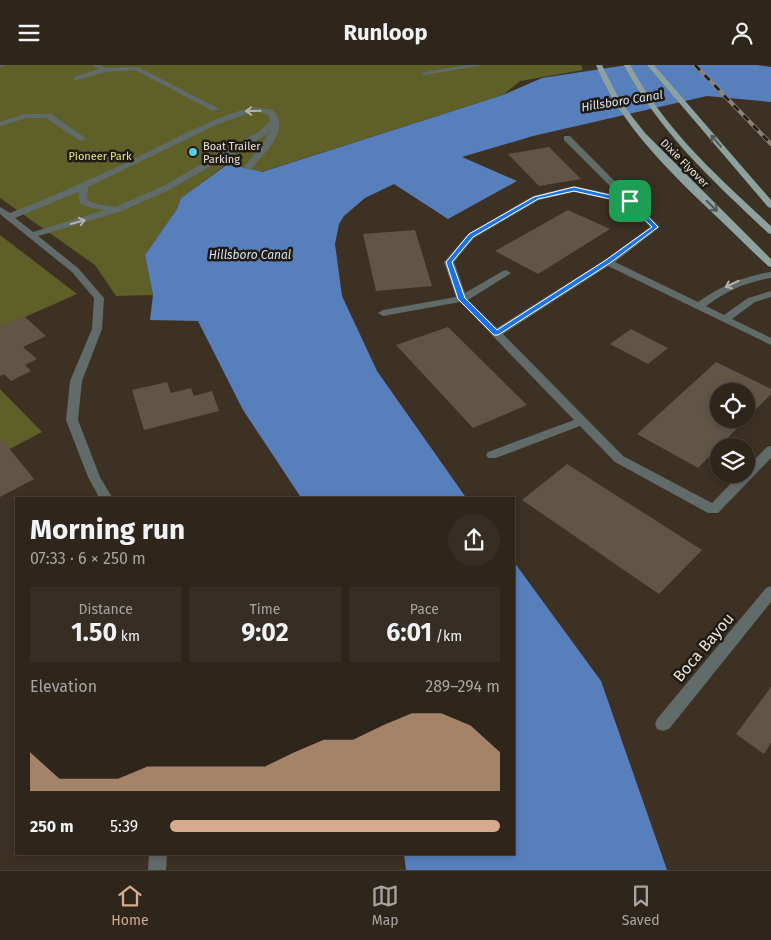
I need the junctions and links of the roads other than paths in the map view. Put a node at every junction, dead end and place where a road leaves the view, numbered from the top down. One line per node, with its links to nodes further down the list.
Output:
1 (94, 65): 6 (street)
2 (481, 65): 7 (street)
3 (600, 65): 23 (main road, Dixie Flyover, one-way to 23)
4 (627, 65): 20 (main road, Dixie Flyover)
5 (650, 65): 17 (main road, one-way to 5)
6 (104, 69): 8 (street); 9 (street)
7 (424, 73)
8 (77, 79)
9 (216, 109)
10 (275, 120): 14 (street); 15 (street, one-way to 15); 18 (street)
11 (0, 124): 13 (street)
12 (567, 138): 16 (street)
13 (82, 139)
14 (247, 168)
15 (84, 187): 18 (street); 19 (street)
16 (630, 201): 22 (street); 27 (street)
17 (771, 205)
18 (119, 209): 21 (street, one-way to 18)
19 (4, 213): 21 (street)
20 (771, 231)
21 (31, 235): 36 (street)
22 (608, 261): 28 (street); 31 (street)
23 (771, 264)
24 (506, 273): 27 (street)
25 (771, 275): 28 (street, one-way to 28)
26 (771, 294): 30 (street)
27 (462, 299): 29 (street); 31 (street)
28 (699, 306): 30 (street)
29 (383, 313)
30 (725, 319): 32 (street)
31 (496, 333): 33 (street)
32 (771, 343)
33 (582, 421): 34 (street); 35 (street)
34 (771, 450)
35 (492, 455)
36 (106, 497)
37 (771, 593): 38 (street, Boca Bayou)
38 (663, 724)
39 (158, 855): 40 (street)
40 (157, 870)

